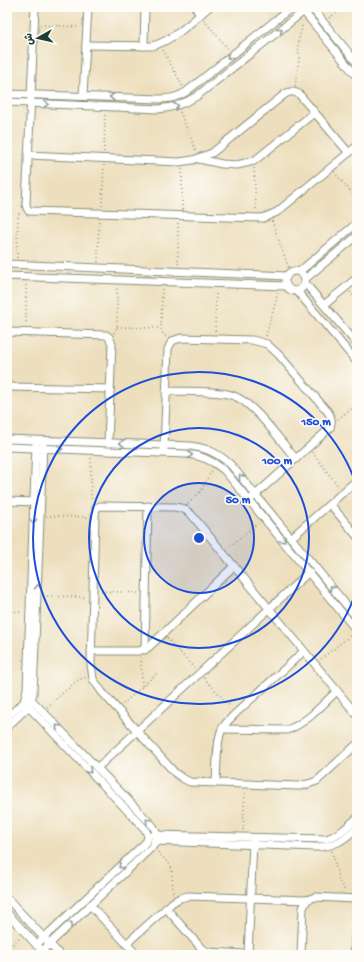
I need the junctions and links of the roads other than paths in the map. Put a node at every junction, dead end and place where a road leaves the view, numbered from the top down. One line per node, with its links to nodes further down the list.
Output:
1 (35, 7): 14 (street)
2 (88, 7): 9 (street)
3 (145, 7): 10 (street)
4 (195, 7): 8 (street)
5 (209, 7): 8 (street)
6 (292, 7): 15 (street, one-way to 15)
7 (306, 9): 11 (street); 12 (street); 17 (street, one-way to 7)
8 (200, 15): 10 (street)
9 (86, 44): 10 (street); 15 (street)
10 (144, 46)
11 (357, 63)
12 (357, 77)
13 (7, 94): 14 (street)
14 (31, 94): 15 (street); 17 (street)
15 (83, 96)
16 (7, 102): 17 (street)
17 (31, 103): 21 (street)
18 (314, 113): 20 (street); 22 (street); 22 (street)
19 (357, 146): 20 (street)
20 (349, 153): 21 (street)
21 (28, 155): 22 (street)
22 (199, 159)
23 (357, 223): 28 (street)
24 (357, 236): 33 (street)
25 (7, 264): 26 (street)
26 (149, 270): 27 (street); 32 (street)
27 (210, 272): 29 (street); 34 (street)
28 (299, 272): 29 (street); 33 (street)
29 (289, 274): 35 (street)
30 (7, 276): 32 (street)
31 (357, 278): 37 (street)
32 (148, 281): 34 (street)
33 (305, 281): 36 (street); 37 (street)
34 (213, 283): 35 (street)
35 (283, 286): 36 (street)
36 (297, 291): 40 (street)
37 (324, 305): 39 (street)
38 (7, 332): 42 (street)
39 (357, 344)
40 (357, 362)
41 (7, 385): 42 (street)
42 (110, 389): 46 (street)
43 (167, 392): 47 (street); 51 (street); 51 (street)
44 (7, 439): 45 (street)
45 (40, 440): 46 (street); 49 (street)
46 (108, 443): 47 (street, one-way to 46)
47 (165, 445): 50 (street); 53 (street, one-way to 47)
48 (7, 447): 49 (street)
49 (39, 448): 50 (street, one-way to 50); 56 (street)
50 (164, 453): 54 (street, one-way to 54)
51 (296, 459): 53 (street)
52 (357, 480): 57 (street)
53 (256, 495): 54 (street); 60 (street)
54 (250, 500): 62 (street, one-way to 62)
55 (7, 501): 56 (street)
56 (37, 502): 70 (street, one-way to 70); 70 (street, one-way to 56)
57 (330, 504): 59 (street); 60 (street)
58 (148, 506): 61 (street); 66 (street); 67 (street)
59 (357, 536)
60 (291, 538): 64 (street, one-way to 60)
61 (234, 566): 63 (street); 66 (street)
62 (309, 572): 63 (street); 65 (street)
63 (269, 608): 68 (street); 76 (street)
64 (357, 618)
65 (357, 630)
66 (143, 650): 67 (street)
67 (91, 651): 76 (street)
68 (304, 651): 69 (street); 75 (street)
69 (337, 691): 72 (street); 75 (street)
70 (29, 697): 71 (street); 78 (street, one-way to 70)
71 (26, 705): 73 (street); 74 (street); 82 (street, one-way to 82)
72 (357, 715)
73 (7, 717)
74 (7, 727)
75 (222, 730): 79 (street)
76 (137, 731): 78 (street); 79 (street)
77 (357, 744): 79 (street)
78 (97, 768): 82 (street, one-way to 78)
79 (216, 782)
80 (357, 818): 83 (street)
81 (357, 828): 83 (street)
82 (153, 839): 83 (street); 83 (street); 88 (street); 92 (street, one-way to 92)
83 (253, 842): 85 (street)
84 (7, 898): 92 (street)
85 (250, 898): 87 (street); 90 (street); 97 (street)
86 (353, 899): 87 (street)
87 (307, 900): 100 (street)
88 (90, 905): 93 (street, one-way to 88); 94 (street)
89 (357, 906): 101 (street)
90 (166, 908): 94 (street); 97 (street)
91 (7, 913): 95 (street)
92 (44, 938): 93 (street); 95 (street)
93 (50, 944): 96 (street); 98 (street)
94 (126, 944): 99 (street)
95 (36, 945): 96 (street)
96 (44, 953)
97 (248, 954)
98 (60, 955)
99 (136, 955)
100 (301, 955)
101 (354, 955)

